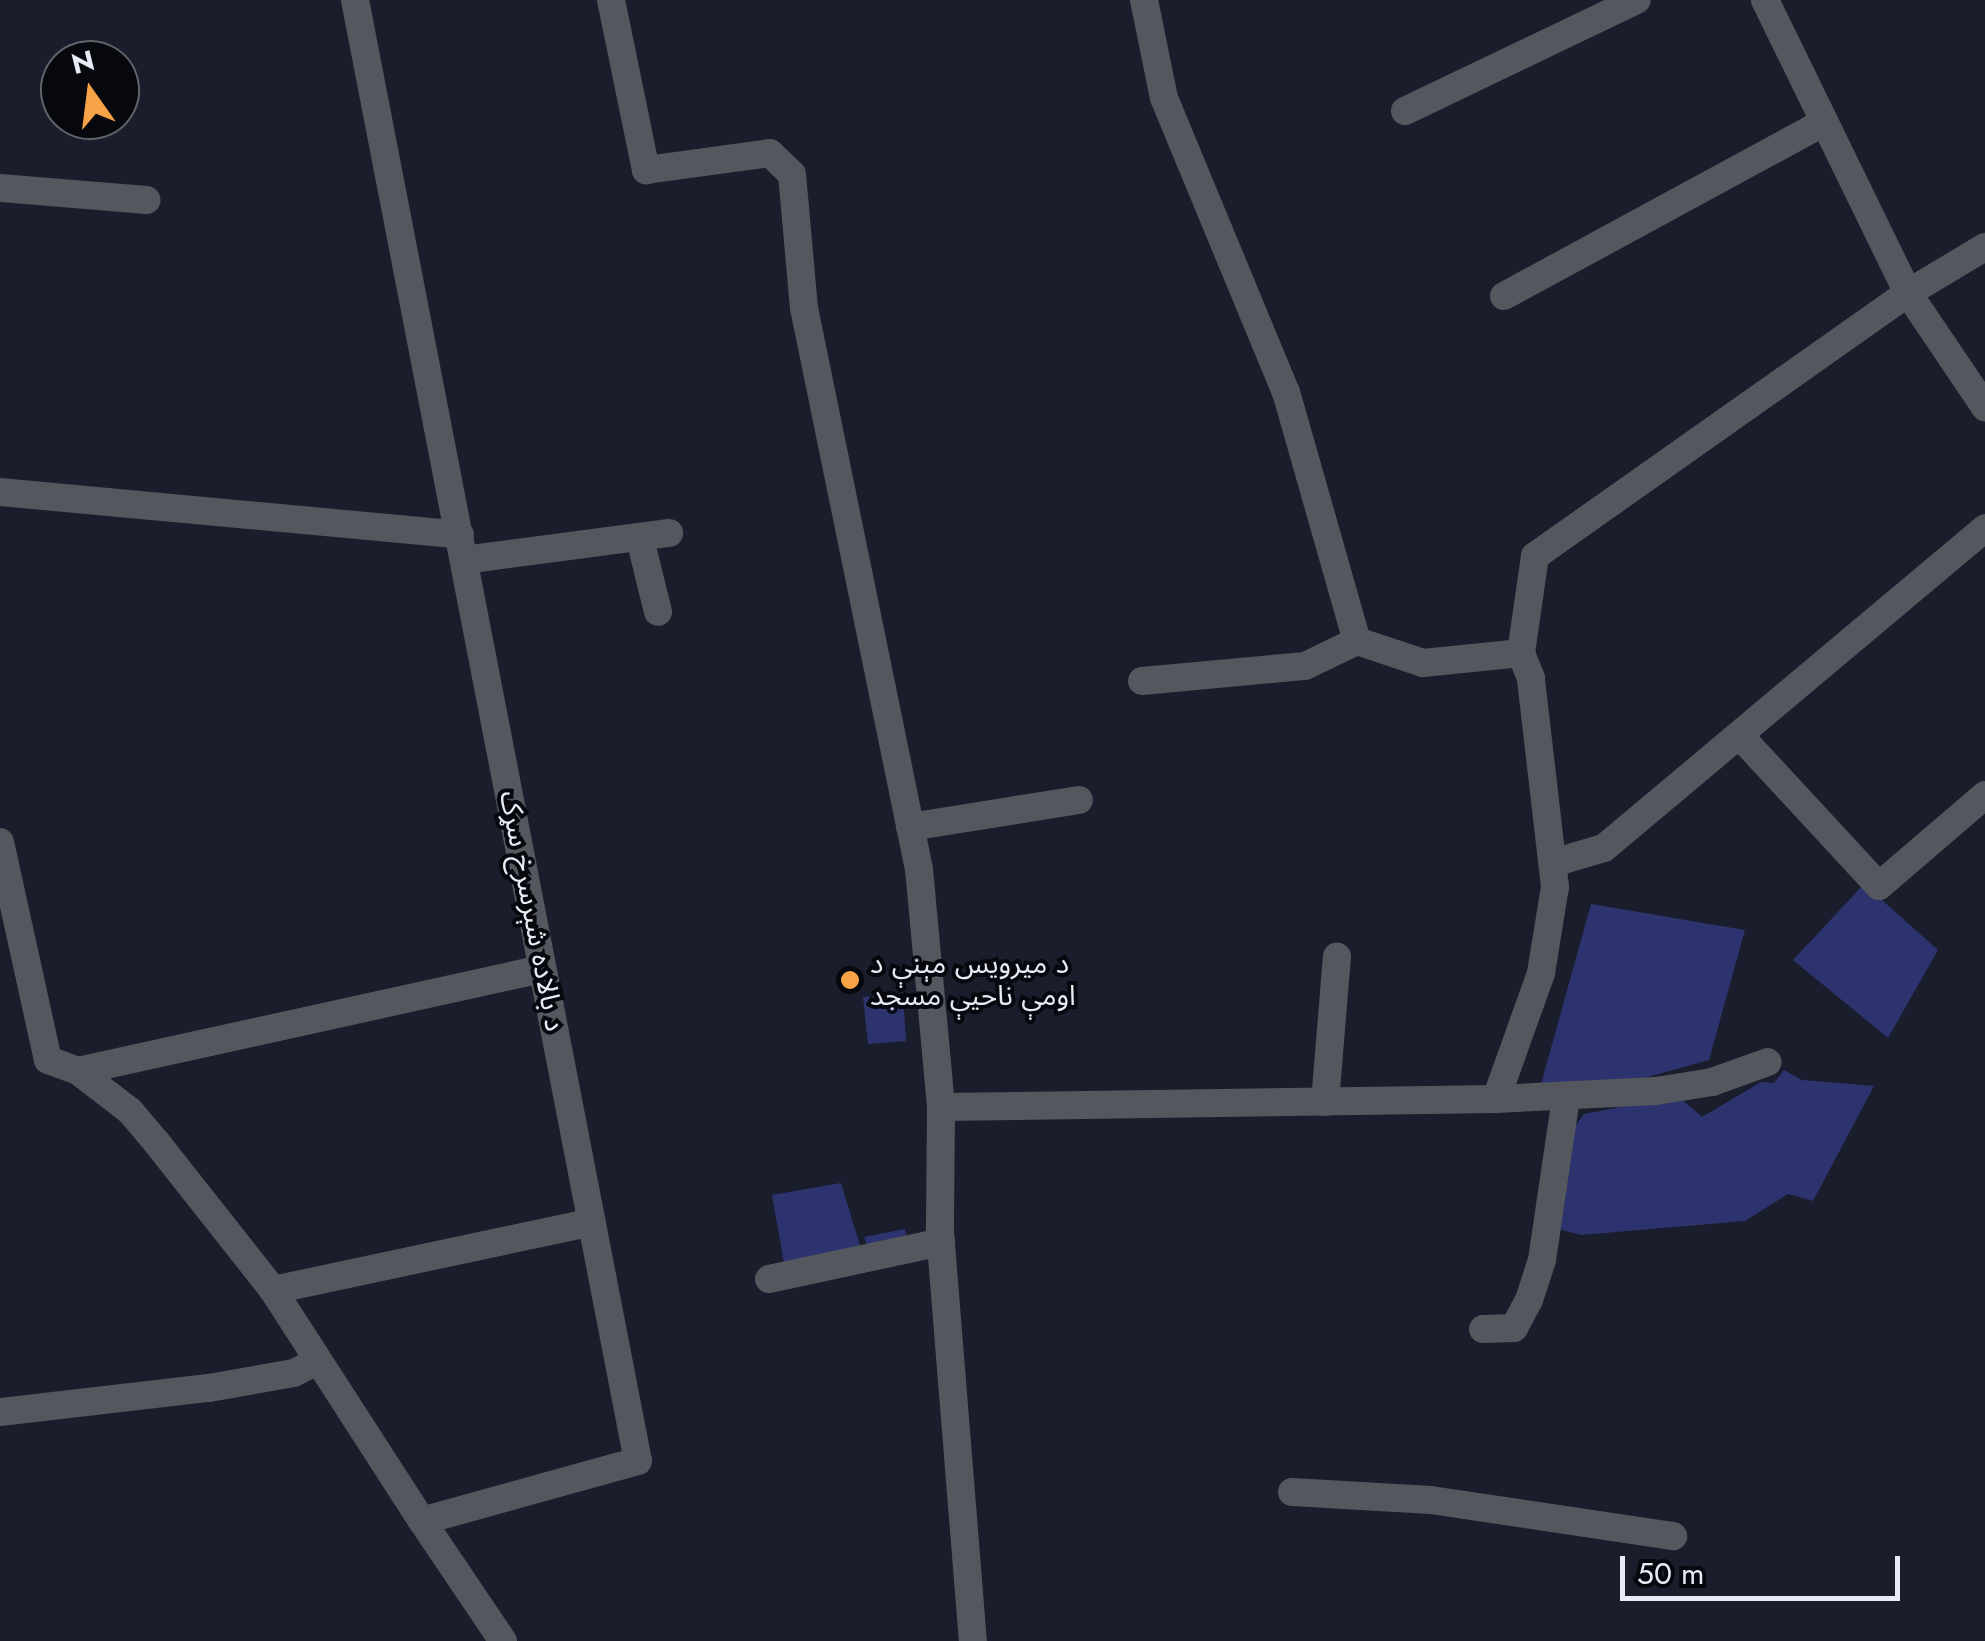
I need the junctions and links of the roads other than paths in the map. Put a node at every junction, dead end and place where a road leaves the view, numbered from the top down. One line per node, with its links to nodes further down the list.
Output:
1 (355, 0): 18 (street, د بالاده شېرسرخ سړک)
2 (611, 0): 26 (street)
3 (1144, 0): 20 (street)
4 (1637, 0): 6 (street)
5 (1765, 0): 7 (street)
6 (1405, 111)
7 (1822, 123): 11 (street); 12 (street)
8 (0, 188): 9 (street)
9 (147, 200)
10 (1985, 247): 11 (street)
11 (1908, 293): 13 (street); 21 (street)
12 (1504, 296)
13 (1985, 406)
14 (0, 492): 18 (street)
15 (1985, 528): 23 (street)
16 (669, 533): 17 (street)
17 (640, 538): 18 (street); 19 (street)
18 (462, 547): 30 (street, د بالاده شېرسرخ سړک)
19 (658, 612)
20 (1358, 641): 21 (street); 22 (street)
21 (1521, 653): 28 (street)
22 (1142, 681)
23 (1742, 738): 24 (street); 28 (street)
24 (1985, 795)
25 (1079, 800): 26 (street)
26 (910, 827): 36 (street)
27 (0, 842): 32 (street)
28 (1553, 863): 34 (street)
29 (1337, 956): 35 (street)
30 (542, 970): 32 (street); 37 (street, د بالاده شېرسرخ سړک)
31 (1768, 1062): 33 (street)
32 (78, 1071): 40 (street)
33 (1566, 1098): 34 (street); 41 (street)
34 (1496, 1099): 35 (street)
35 (1324, 1102): 36 (street)
36 (941, 1107): 38 (street)
37 (592, 1222): 40 (street); 45 (street, د بالاده شېرسرخ سړک)
38 (941, 1242): 39 (street); 48 (street)
39 (769, 1279)
40 (273, 1290): 42 (street)
41 (1483, 1329)
42 (318, 1360): 43 (street); 45 (street)
43 (0, 1412)
44 (1292, 1492): 46 (street)
45 (422, 1521): 47 (street)
46 (1673, 1536)
47 (503, 1641)
48 (973, 1641)

